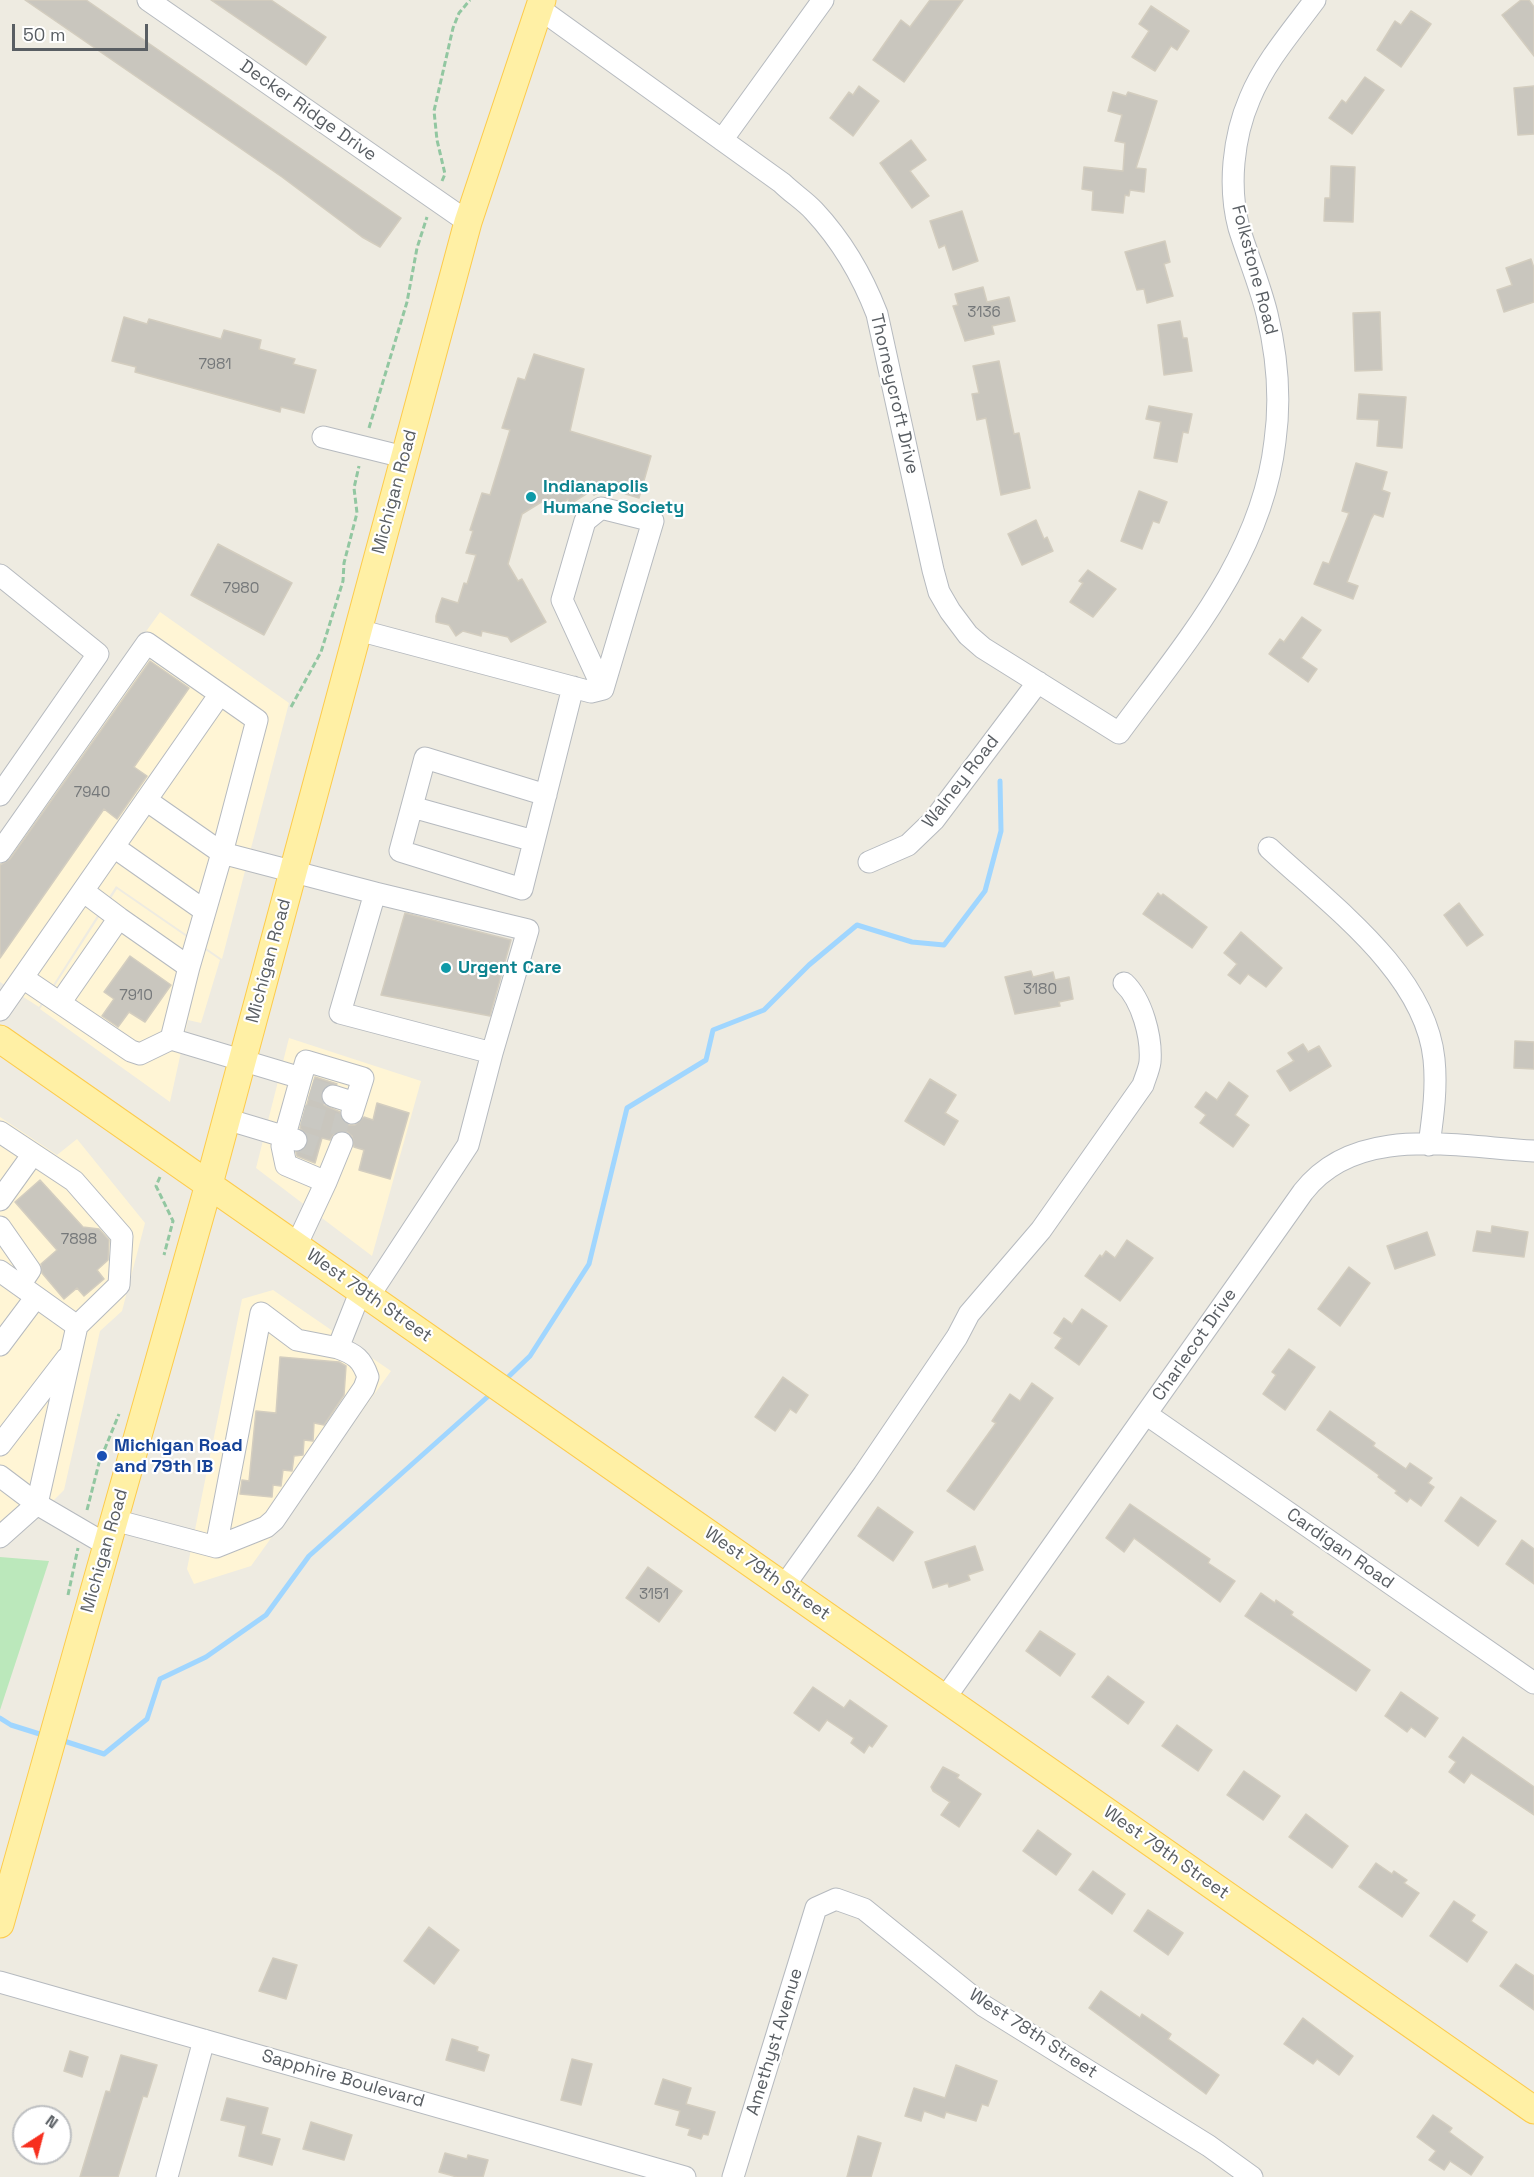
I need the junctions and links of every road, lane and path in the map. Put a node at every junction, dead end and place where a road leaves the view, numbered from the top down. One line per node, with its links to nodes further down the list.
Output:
1 (148, 0): 7 (street, Decker Ridge Drive)
2 (471, 0): 7 (path)
3 (823, 0): 6 (street)
4 (1315, 0): 19 (street, Folkstone Road)
5 (541, 4): 6 (street, Thorneycroft Drive); 8 (main road, Michigan Road)
6 (722, 140): 14 (street, Thorneycroft Drive)
7 (435, 200): 8 (street, Decker Ridge Drive); 10 (path)
8 (468, 222): 11 (main road, Michigan Road)
9 (323, 437): 10 (street)
10 (363, 447): 11 (street); 18 (path)
11 (404, 457): 13 (main road, Michigan Road)
12 (0, 575): 20 (street)
13 (358, 630): 15 (street); 30 (main road, Michigan Road)
14 (1038, 682): 19 (street, Thorneycroft Drive); 29 (street, Walney Road)
15 (573, 687): 16 (street); 21 (street)
16 (603, 689): 16 (street)
17 (220, 694): 22 (street); 27 (street); 28 (street)
18 (291, 707)
19 (1119, 733)
20 (0, 795)
21 (546, 795): 23 (street); 24 (street)
22 (146, 800): 25 (street); 28 (street)
23 (412, 807): 24 (street); 24 (street)
24 (534, 841)
25 (114, 847): 31 (street); 33 (street)
26 (1269, 848): 49 (street)
27 (0, 852)
28 (222, 854): 30 (street); 33 (street)
29 (869, 862)
30 (292, 873): 32 (street); 43 (main road, Michigan Road)
31 (83, 891): 34 (street); 36 (street)
32 (375, 893): 42 (street); 42 (street)
33 (205, 911): 35 (street)
34 (119, 918): 35 (street); 38 (street)
35 (189, 967): 41 (street)
36 (23, 978): 38 (street); 39 (street)
37 (1124, 983): 76 (street)
38 (60, 1003): 41 (street)
39 (0, 1010)
40 (0, 1039): 54 (main road, West 79th Street)
41 (171, 1039): 43 (street)
42 (492, 1053): 62 (street)
43 (242, 1061): 44 (street); 46 (main road, Michigan Road)
44 (304, 1084): 45 (street); 48 (street)
45 (333, 1096)
46 (226, 1119): 48 (street); 54 (main road, Michigan Road)
47 (0, 1132): 52 (street)
48 (290, 1138): 53 (street)
49 (1429, 1146): 51 (street, Charlecot Drive); 68 (street, Charlecot Drive)
50 (333, 1149): 53 (street)
51 (1534, 1151)
52 (33, 1154): 56 (street); 63 (street)
53 (326, 1182): 58 (street)
54 (208, 1184): 58 (main road, West 79th Street); 73 (main road, Michigan Road)
55 (156, 1186): 59 (path)
56 (0, 1200)
57 (0, 1227): 61 (street)
58 (297, 1244): 62 (main road, West 79th Street)
59 (164, 1256)
60 (0, 1271): 61 (street)
61 (28, 1291): 63 (street); 64 (street)
62 (365, 1293): 65 (street); 76 (main road, West 79th Street)
63 (77, 1326): 66 (street)
64 (0, 1345)
65 (338, 1348): 75 (street); 75 (street)
66 (71, 1353): 69 (street); 71 (street)
67 (123, 1404): 72 (path)
68 (1146, 1414): 78 (street, Cardigan Road); 79 (street, Charlecot Drive)
69 (0, 1445)
70 (0, 1476): 71 (street)
71 (37, 1504): 72 (street); 74 (street)
72 (82, 1528): 73 (street); 77 (path)
73 (110, 1533): 75 (street); 81 (main road, Michigan Road)
74 (0, 1537)
75 (216, 1547)
76 (784, 1586): 79 (main road, West 79th Street)
77 (67, 1599)
78 (1534, 1683)
79 (945, 1698): 84 (main road, West 79th Street)
80 (816, 1908): 87 (street, Amethyst Avenue); 88 (street, West 78th Street)
81 (0, 1924)
82 (0, 1982): 83 (street, Sapphire Boulevard)
83 (204, 2040): 85 (street); 86 (street, Sapphire Boulevard)
84 (1534, 2110)
85 (167, 2177)
86 (685, 2177)
87 (733, 2177)
88 (1252, 2177)

